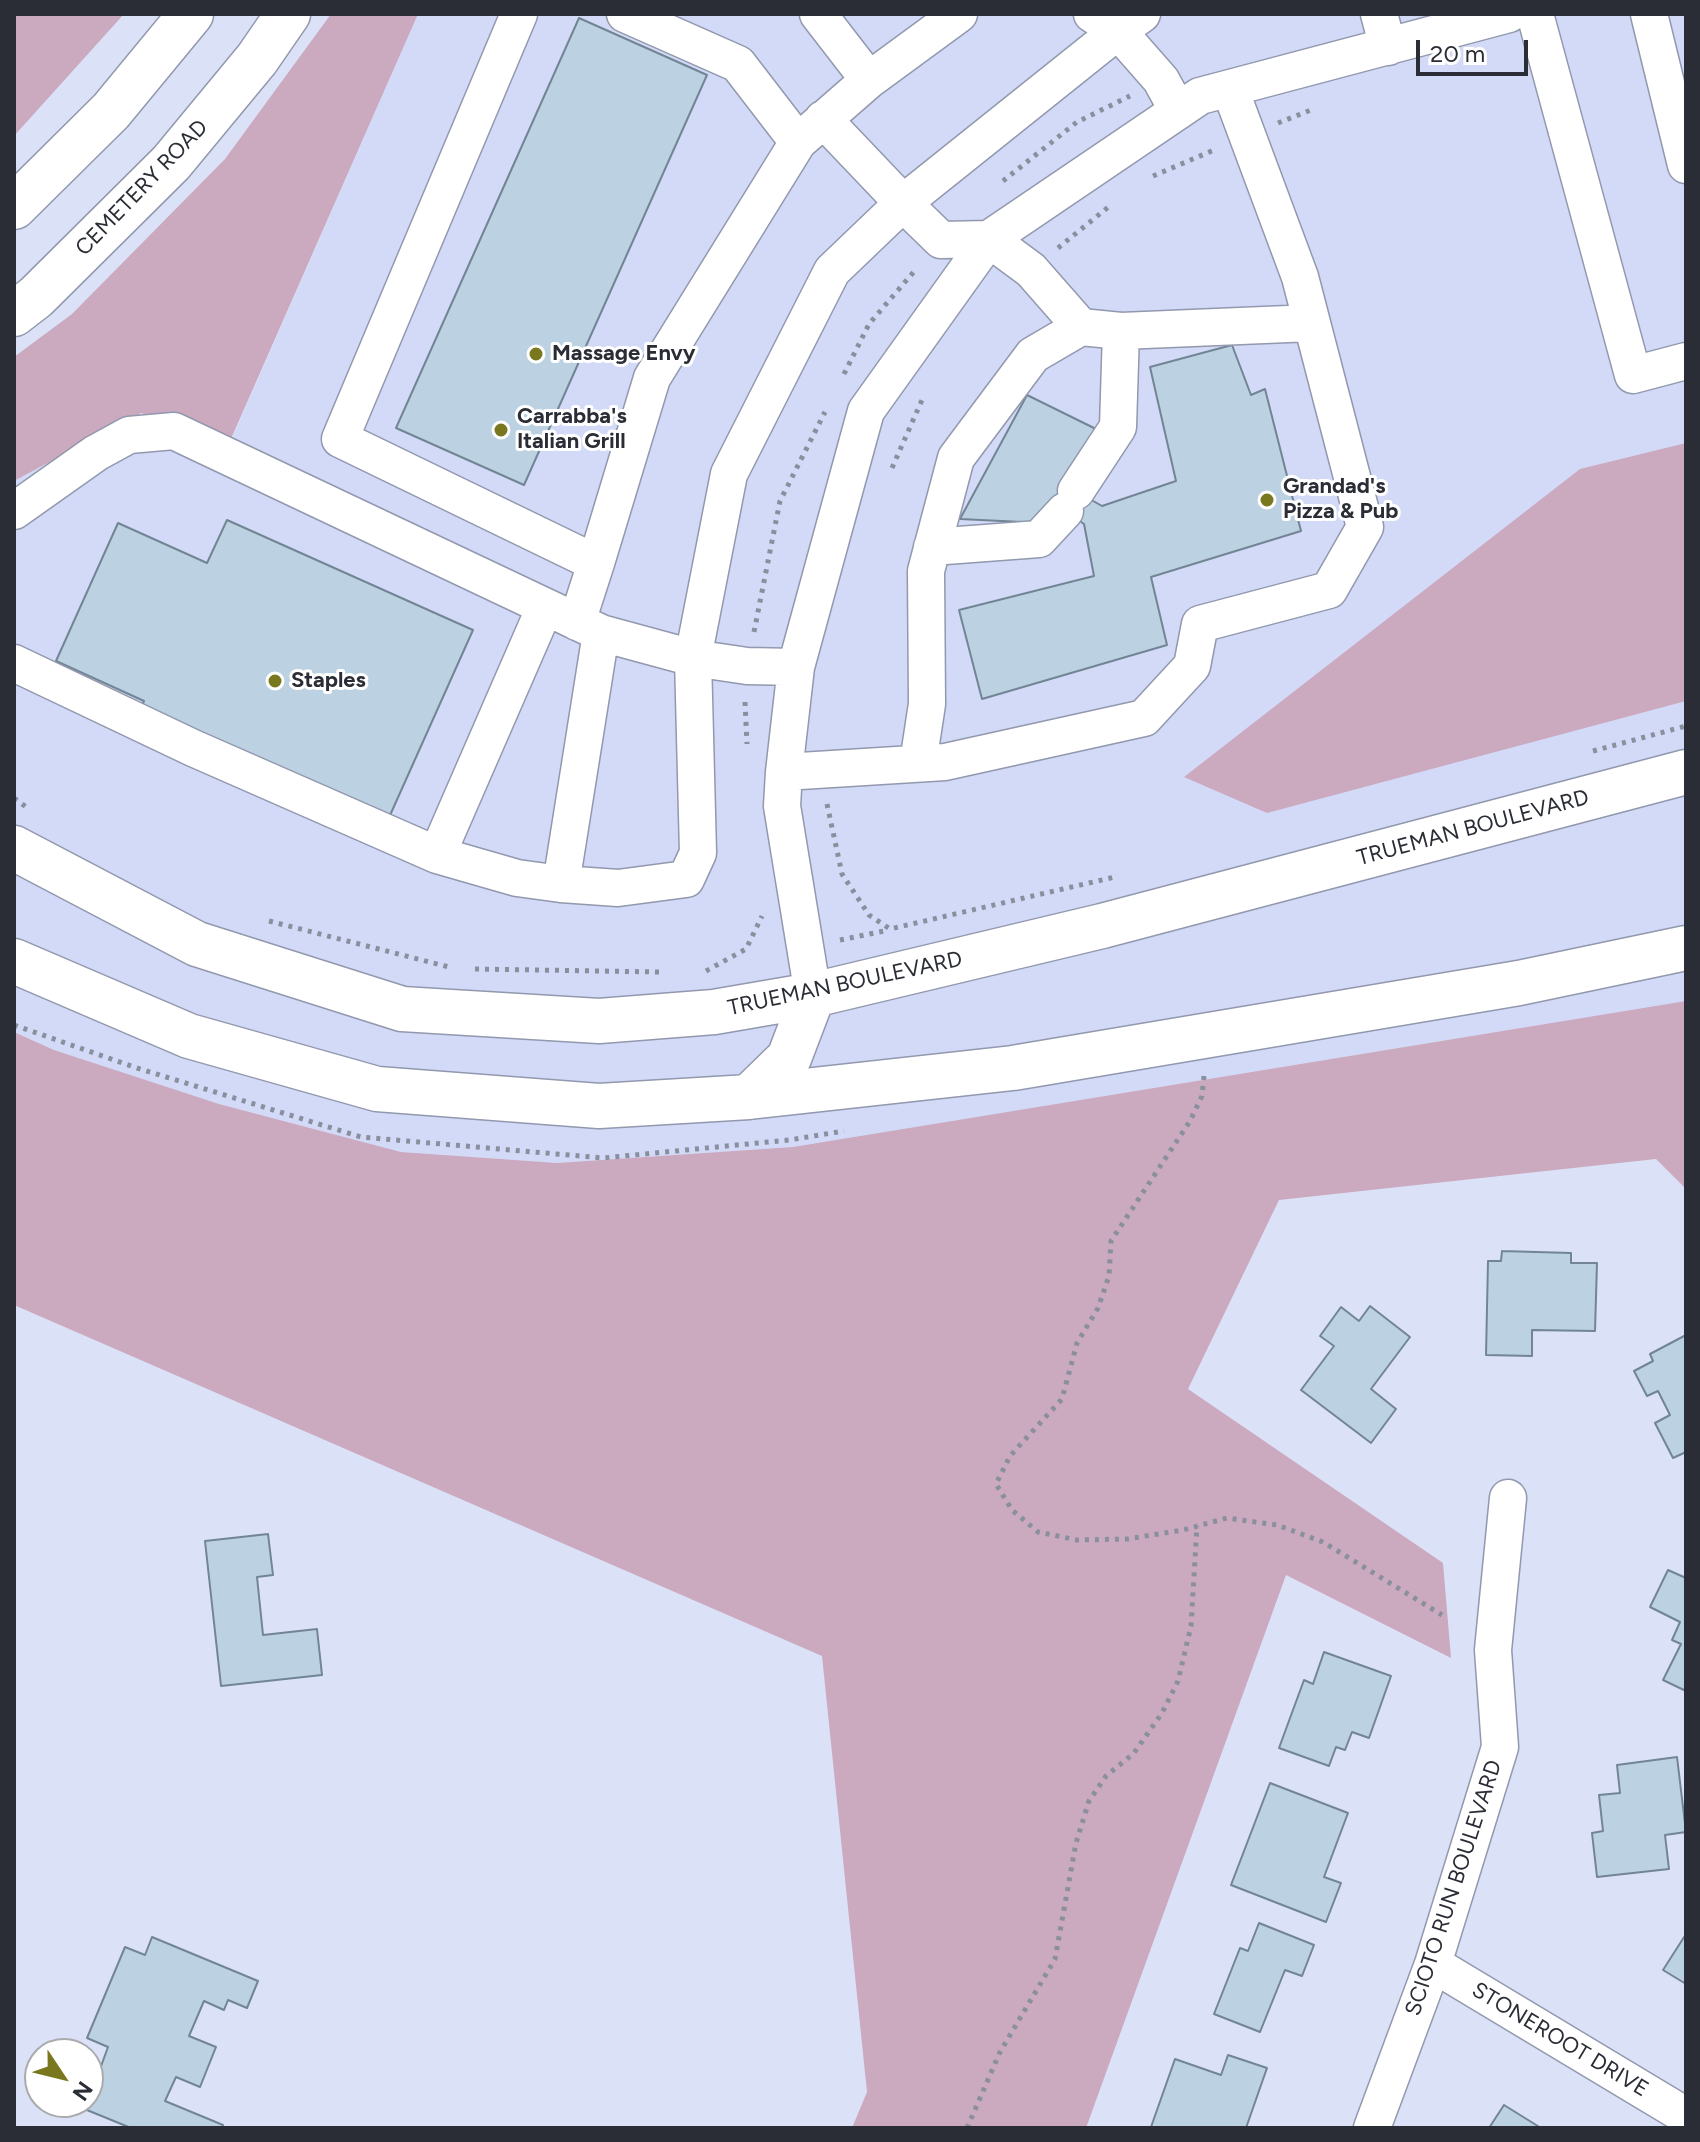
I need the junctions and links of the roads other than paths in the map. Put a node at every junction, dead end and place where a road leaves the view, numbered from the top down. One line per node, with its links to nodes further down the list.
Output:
1 (191, 14): 18 (main road)
2 (288, 14): 20 (main road, CEMETERY ROAD)
3 (519, 14): 27 (street)
4 (625, 14): 15 (street)
5 (818, 14): 12 (street)
6 (959, 14): 12 (street)
7 (1509, 14): 11 (street)
8 (1535, 14): 24 (street)
9 (1649, 14): 16 (street)
10 (1117, 20): 14 (street); 17 (street)
11 (1383, 30): 13 (street)
12 (869, 80): 15 (street)
13 (1230, 89): 14 (street); 21 (street)
14 (1178, 111): 19 (street)
15 (810, 130): 17 (street); 27 (street)
16 (1686, 165)
17 (903, 203): 19 (street); 29 (street)
18 (14, 207)
19 (989, 239): 22 (street); 31 (street)
20 (14, 314)
21 (1312, 323): 23 (street); 32 (street)
22 (1081, 327): 23 (street); 26 (street)
23 (1121, 331): 26 (street)
24 (1686, 361)
25 (14, 511): 28 (street)
26 (932, 547): 32 (street)
27 (596, 563): 28 (street)
28 (574, 621): 29 (street); 36 (street); 37 (street)
29 (693, 658): 31 (street); 37 (street)
30 (14, 663): 36 (street)
31 (796, 667): 33 (street)
32 (918, 763): 33 (street)
33 (784, 772): 40 (street)
34 (1686, 772): 40 (main road, TRUEMAN BOULEVARD)
35 (14, 848): 40 (main road, TRUEMAN BOULEVARD)
36 (437, 855): 37 (street)
37 (561, 884)
38 (1686, 948): 41 (main road)
39 (14, 961): 41 (main road)
40 (813, 995): 41 (main road)
41 (749, 1097)
42 (1508, 1498): 43 (street, SCIOTO RUN BOULEVARD)
43 (1433, 1964): 44 (street, STONEROOT DRIVE); 45 (street, SCIOTO RUN BOULEVARD)
44 (1686, 2116)
45 (1372, 2128)

